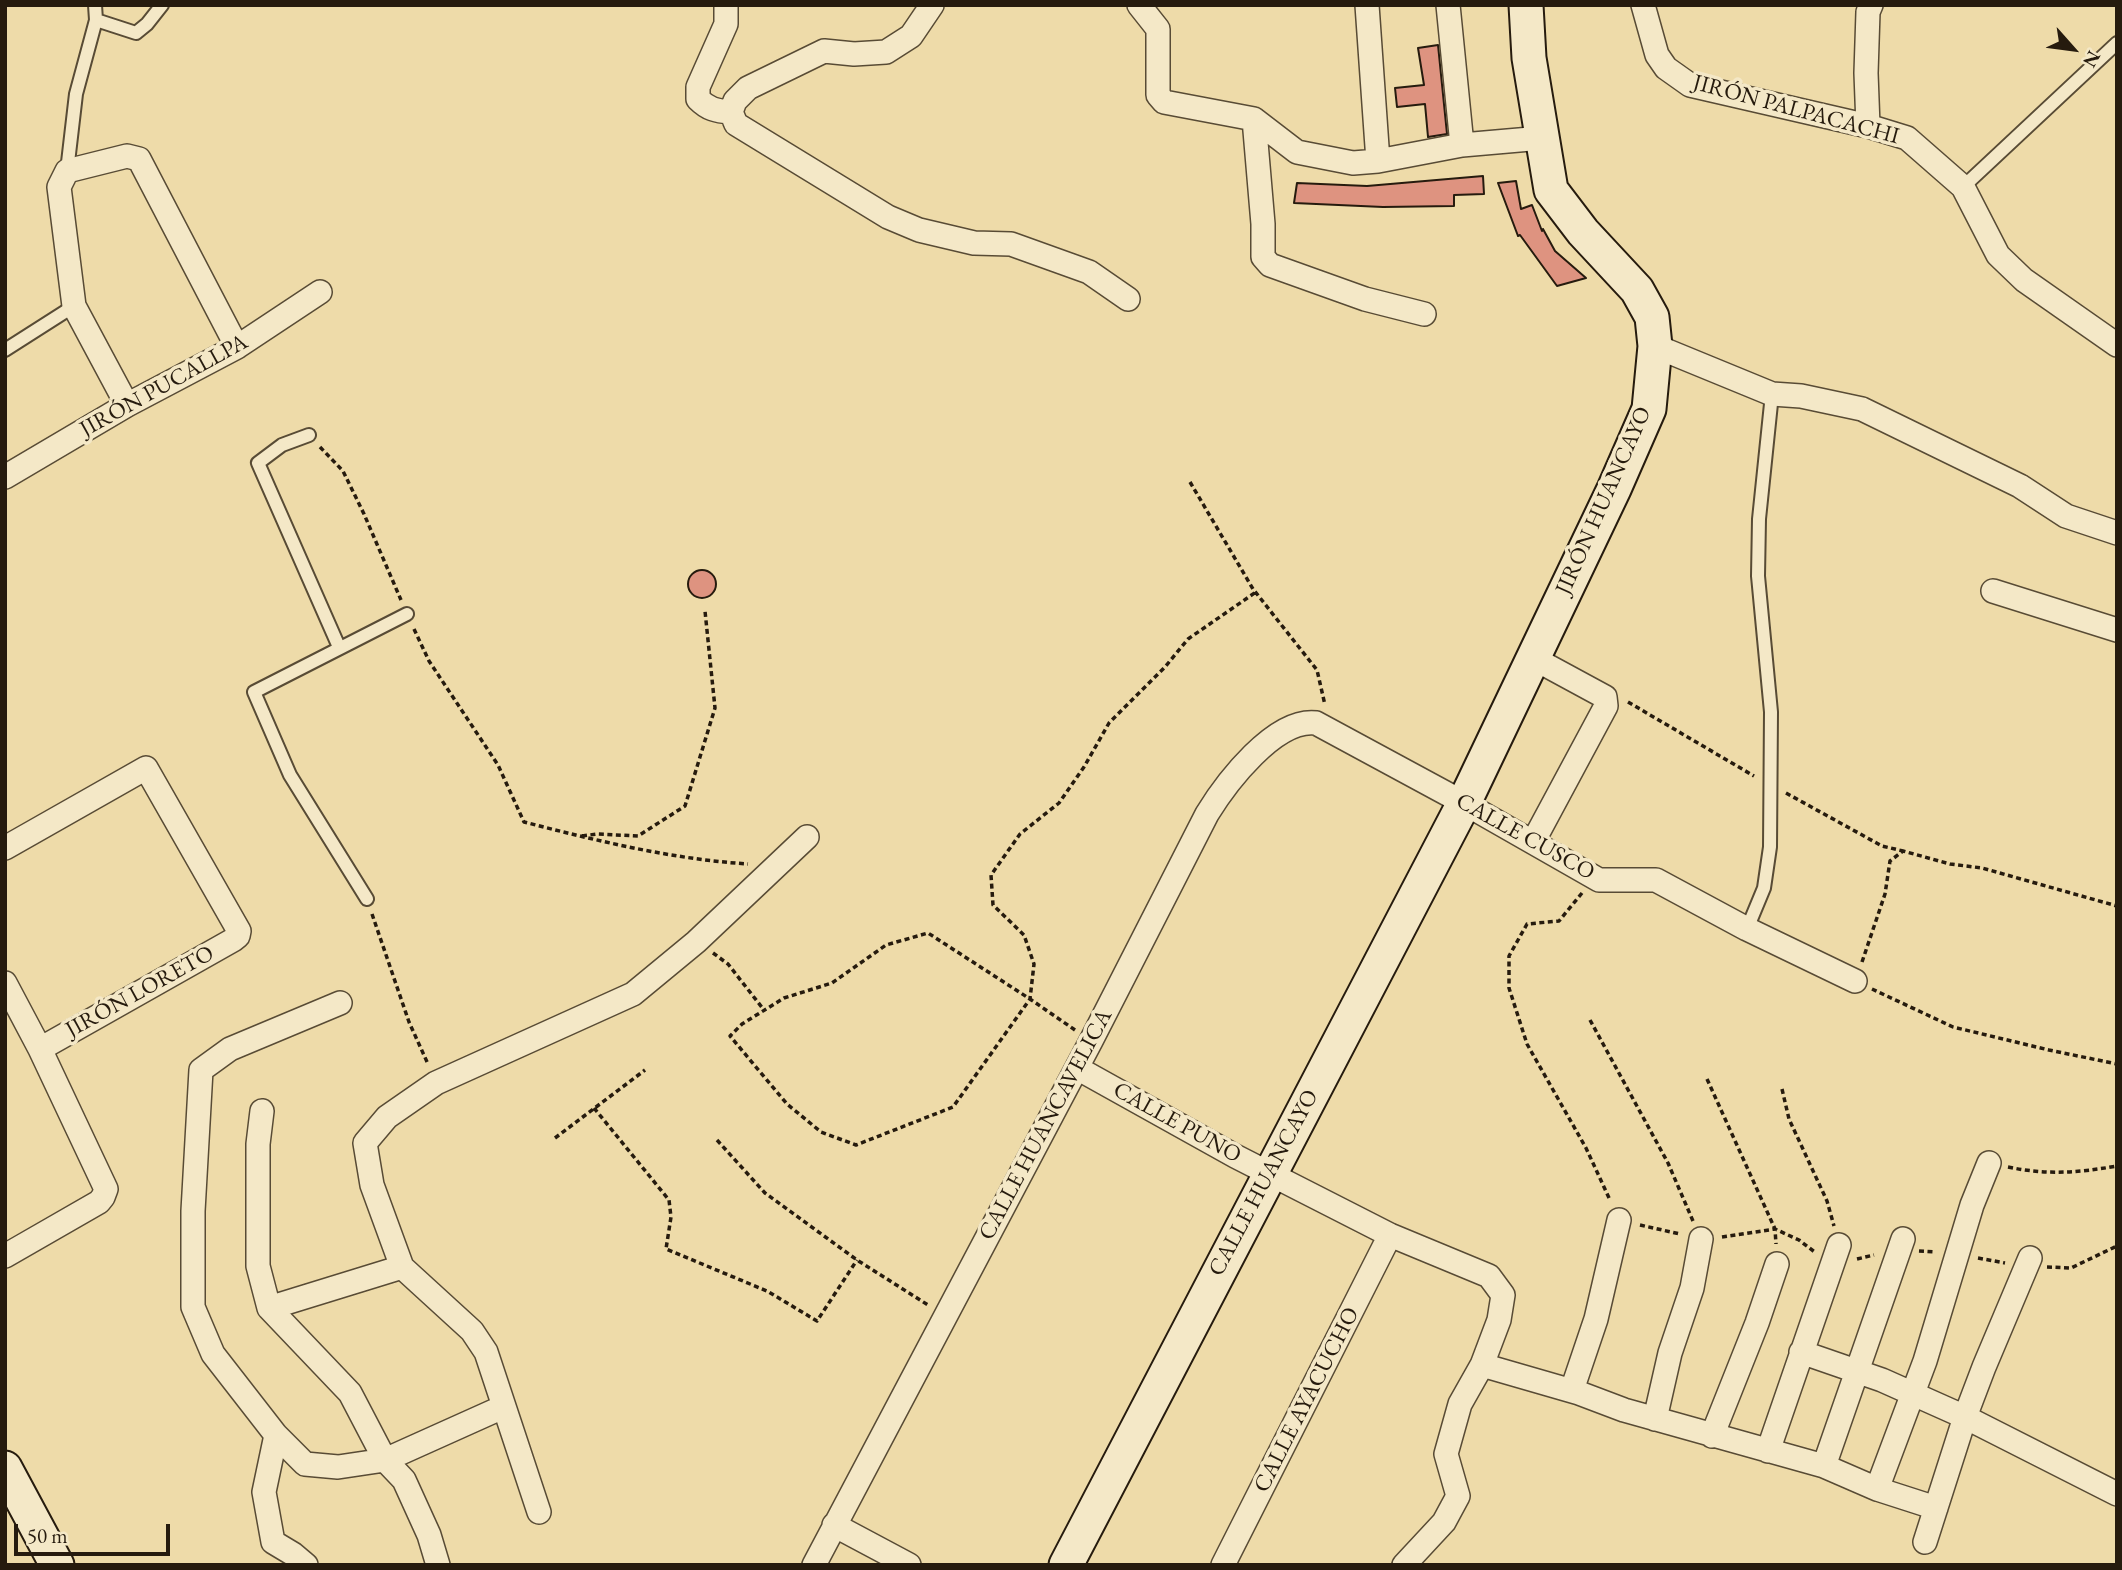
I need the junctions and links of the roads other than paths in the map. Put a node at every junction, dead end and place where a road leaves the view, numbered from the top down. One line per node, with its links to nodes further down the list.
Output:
1 (95, 5): 11 (lane)
2 (162, 5): 11 (lane)
3 (726, 5): 13 (street)
4 (932, 5): 13 (street)
5 (1139, 5): 14 (street)
6 (1367, 5): 18 (street)
7 (1448, 5): 17 (street)
8 (1526, 5): 16 (street, JIRÓN HUANCAYO)
9 (1643, 5): 15 (street, JIRÓN PALPACACHI)
10 (1871, 5): 15 (street)
11 (96, 20): 19 (lane)
12 (2117, 43): 20 (lane)
13 (731, 111): 22 (street)
14 (1254, 119): 18 (street); 24 (street)
15 (1868, 126): 20 (street, JIRÓN PALPACACHI)
16 (1542, 138): 17 (street); 26 (street, JIRÓN HUANCAYO)
17 (1462, 145): 18 (street)
18 (1378, 161)
19 (67, 171): 23 (street); 27 (street)
20 (1963, 187): 25 (street, JIRÓN PALPACACHI)
21 (320, 292): 27 (street, JIRÓN PUCALLPA)
22 (1128, 299)
23 (74, 306): 28 (lane); 30 (street)
24 (1424, 314)
25 (2117, 345)
26 (1655, 346): 29 (street); 38 (street, JIRÓN HUANCAYO)
27 (237, 347): 30 (street, JIRÓN PUCALLPA)
28 (5, 350)
29 (1772, 394): 33 (street); 45 (lane)
30 (127, 405): 32 (street, JIRÓN PUCALLPA)
31 (309, 435): 37 (lane)
32 (5, 477)
33 (2117, 533)
34 (1993, 591): 36 (street)
35 (407, 614): 37 (lane)
36 (2117, 630)
37 (339, 647): 44 (lane)
38 (1533, 658): 40 (street, JIRÓN HUANCAYO); 42 (street)
39 (1323, 727): 40 (street, CALLE CUSCO); 50 (street, CALLE HUANCAVELICA)
40 (1464, 803): 42 (street, CALLE CUSCO); 53 (street, CALLE HUANCAYO)
41 (807, 837): 62 (street)
42 (1533, 842): 45 (street, CALLE CUSCO)
43 (5, 848): 49 (street, JIRÓN LORETO)
44 (367, 899)
45 (1747, 929): 46 (street, CALLE CUSCO)
46 (1855, 981)
47 (5, 983): 49 (street)
48 (340, 1003): 72 (street)
49 (40, 1049): 59 (street)
50 (1077, 1068): 53 (street, CALLE PUNO); 82 (street, CALLE HUANCAVELICA)
51 (262, 1111): 63 (street)
52 (1989, 1163): 68 (street)
53 (1269, 1174): 55 (street, CALLE PUNO); 90 (street, CALLE HUANCAYO)
54 (1619, 1220): 67 (street)
55 (1390, 1235): 65 (street, CALLE PUNO); 91 (street, CALLE AYACUCHO)
56 (1701, 1239): 71 (street)
57 (1901, 1244): 66 (street)
58 (1835, 1255): 64 (street)
59 (5, 1256)
60 (2029, 1263): 70 (street)
61 (1777, 1264): 73 (street)
62 (401, 1267): 63 (street); 69 (street)
63 (269, 1308): 75 (street)
64 (1801, 1352): 66 (street); 74 (street)
65 (1482, 1365): 67 (street); 92 (street)
66 (1857, 1371): 68 (street); 76 (street)
67 (1572, 1391): 71 (street)
68 (1912, 1394): 70 (street); 78 (street)
69 (503, 1407): 75 (street); 81 (street)
70 (1965, 1418): 79 (street); 80 (street)
71 (1655, 1419): 73 (street)
72 (275, 1435): 75 (street); 86 (street)
73 (1712, 1436): 74 (street)
74 (1768, 1451): 76 (street)
75 (384, 1460): 87 (street)
76 (1824, 1466): 78 (street)
77 (8, 1481): 85 (street)
78 (1877, 1489): 80 (street)
79 (2117, 1494)
80 (1936, 1508): 83 (street)
81 (539, 1512)
82 (834, 1525): 84 (street, CALLE HUANCAVELICA); 89 (street)
83 (1925, 1542)
84 (818, 1557): 88 (street)
85 (57, 1565)
86 (306, 1565)
87 (438, 1565)
88 (795, 1565)
89 (909, 1565)
90 (1066, 1565)
91 (1223, 1565)
92 (1404, 1565)

